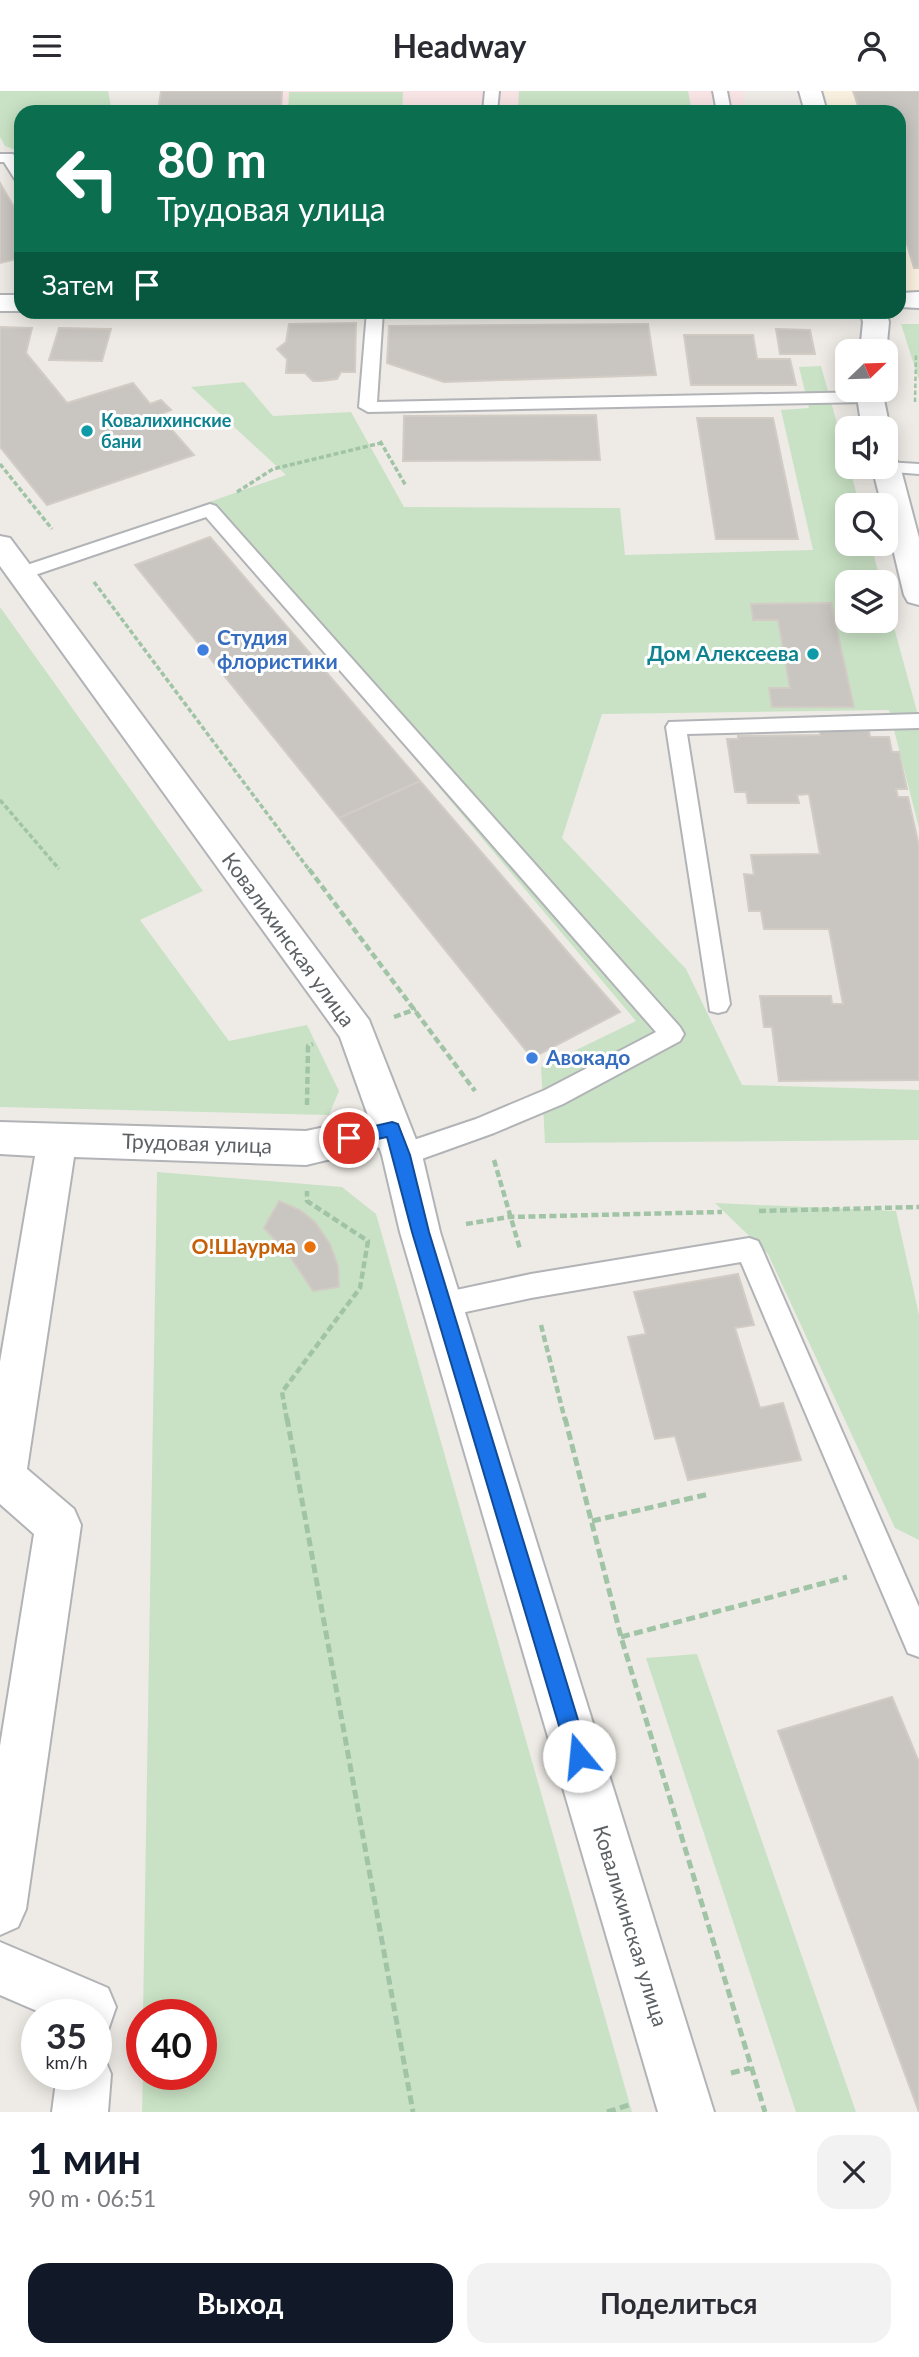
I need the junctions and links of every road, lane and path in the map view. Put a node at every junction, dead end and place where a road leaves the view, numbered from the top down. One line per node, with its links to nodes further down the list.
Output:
1 (0, 158): 2 (lane)
2 (14, 167)
3 (374, 319): 7 (lane)
4 (875, 319): 5 (street)
5 (874, 339)
6 (916, 347): 8 (path)
7 (835, 394)
8 (915, 411)
9 (898, 467): 11 (lane)
10 (273, 469): 13 (path)
11 (919, 469)
12 (889, 479): 15 (street)
13 (405, 486)
14 (11, 559): 21 (street, Ковалихинская улица); 24 (lane)
15 (919, 595)
16 (919, 721): 19 (lane)
17 (0, 800): 18 (path)
18 (60, 869)
19 (718, 1004)
20 (416, 1009): 21 (path)
21 (356, 1031): 24 (street, Ковалихинская улица); 25 (path)
22 (0, 1137): 23 (street, Трудовая улица)
23 (57, 1139): 25 (street, Трудовая улица); 35 (street)
24 (397, 1142): 25 (street, Трудовая улица); 30 (street, Ковалихинская улица)
25 (306, 1148): 43 (path)
26 (919, 1207): 27 (path)
27 (755, 1211)
28 (728, 1212): 29 (path)
29 (509, 1217)
30 (442, 1305): 34 (lane); 45 (street, Ковалихинская улица)
31 (709, 1494): 32 (path)
32 (592, 1521)
33 (808, 1588): 38 (path)
34 (919, 1642)
35 (0, 1909)
36 (0, 1968): 37 (street)
37 (71, 1999)
38 (750, 2068): 39 (path); 46 (path)
39 (722, 2076)
40 (82, 2090): 42 (street)
41 (638, 2102): 44 (path)
42 (80, 2112)
43 (413, 2112)
44 (607, 2112)
45 (686, 2112)
46 (765, 2112)

